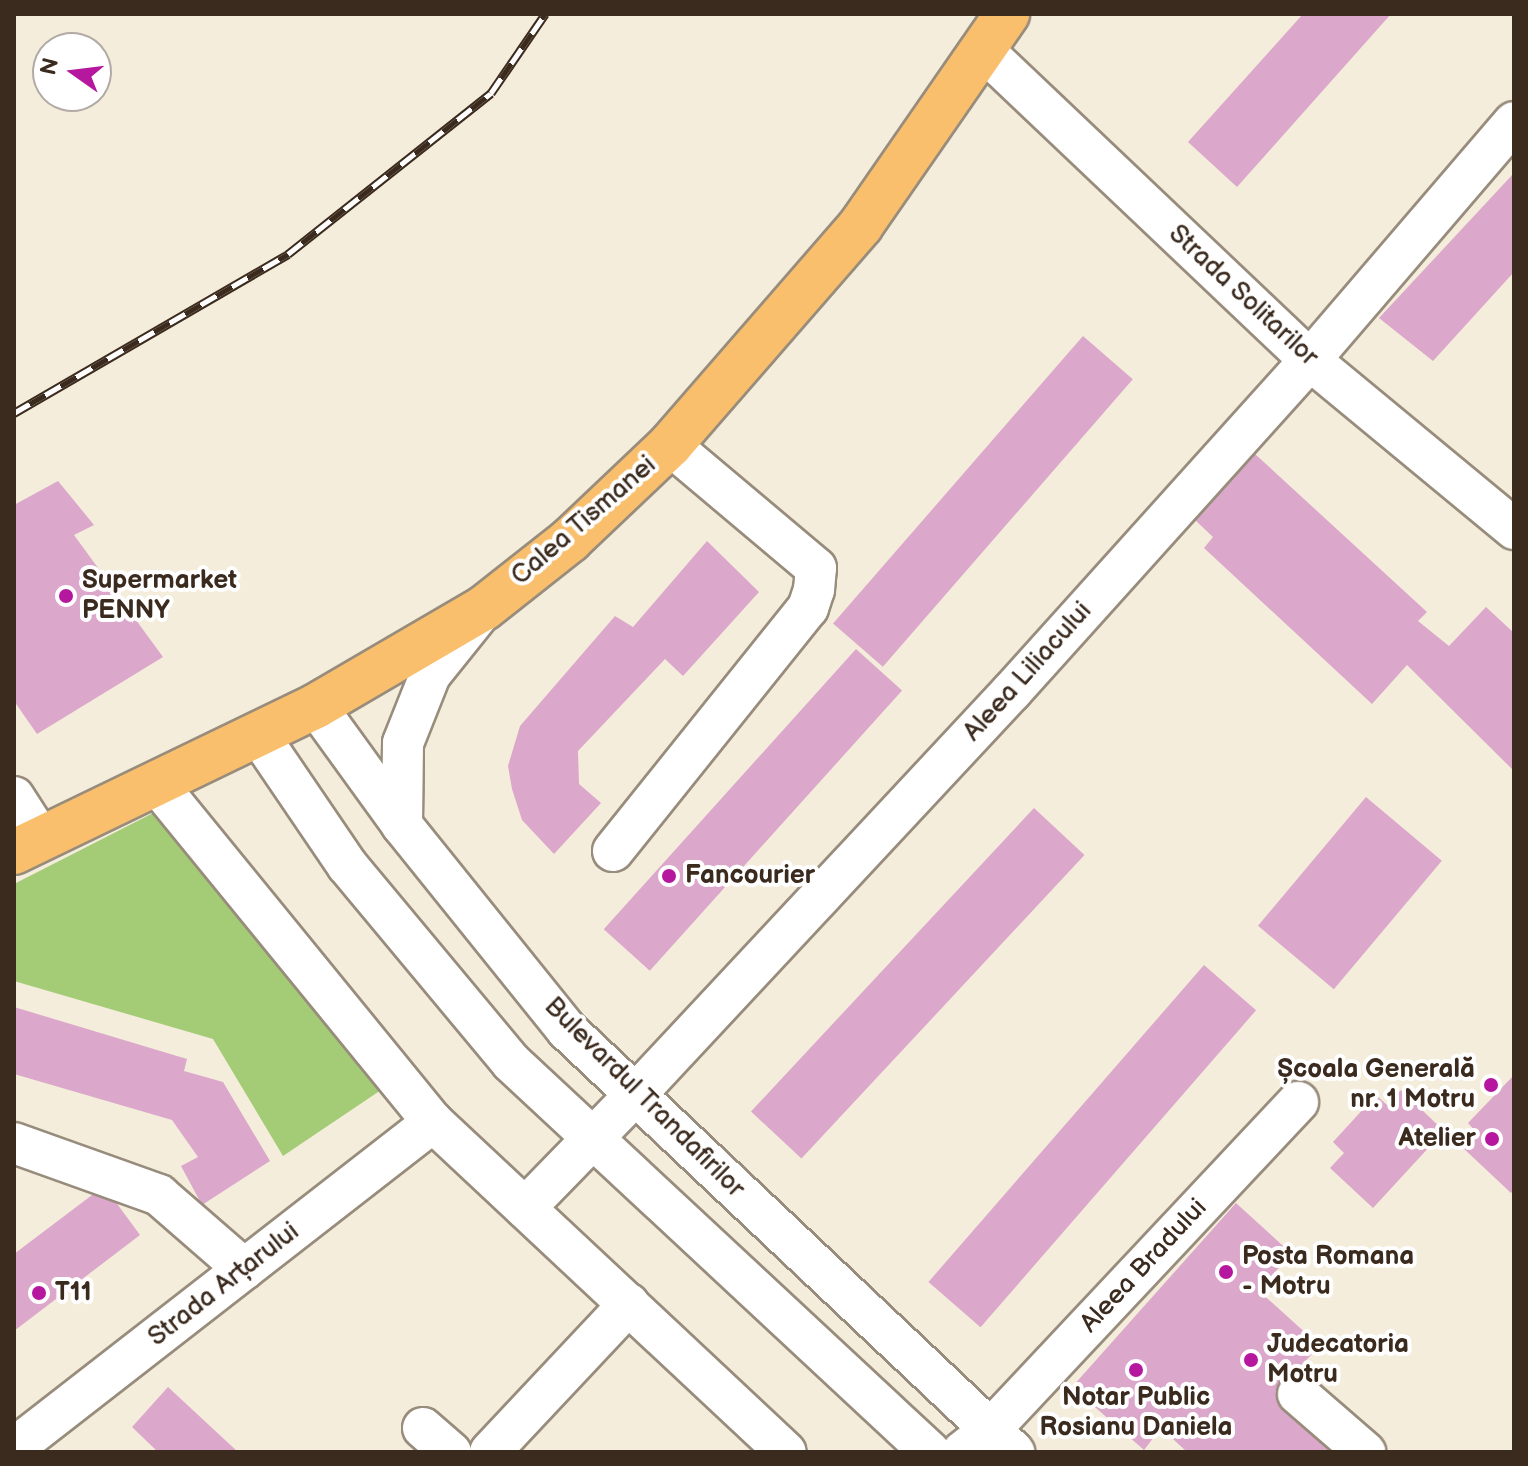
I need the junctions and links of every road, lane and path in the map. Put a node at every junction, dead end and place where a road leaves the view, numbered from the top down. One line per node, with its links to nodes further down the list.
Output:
1 (1007, 14): 2 (main road, Calea Tismanei)
2 (983, 50): 4 (street, Strada Solitarilor); 5 (main road, Calea Tismanei)
3 (1514, 122): 4 (street, Aleea Liliacului)
4 (1310, 360): 6 (street, Strada Solitarilor); 15 (street, Aleea Liliacului)
5 (670, 445): 7 (main road, Calea Tismanei); 14 (street)
6 (1511, 521)
7 (484, 608): 8 (main road, Calea Tismanei); 12 (street)
8 (316, 706): 9 (main road, Calea Tismanei); 12 (street, Bulevardul Trandafirilor)
9 (258, 734): 10 (main road, Calea Tismanei); 18 (street)
10 (157, 784): 13 (main road, Calea Tismanei); 17 (street)
11 (14, 797): 13 (street)
12 (402, 825): 15 (street, Bulevardul Trandafirilor)
13 (28, 845)
14 (613, 851)
15 (635, 1095): 18 (street, Aleea Liliacului); 25 (street, Bulevardul Trandafirilor)
16 (1298, 1102): 25 (street, Aleea Bradului)
17 (433, 1122): 20 (street); 21 (street, Strada Arțarului)
18 (594, 1139): 20 (street, Aleea Liliacului); 28 (street)
19 (14, 1143): 21 (street)
20 (525, 1208): 22 (street)
21 (244, 1269): 24 (street, Strada Arțarului)
22 (629, 1304): 26 (street); 27 (street)
23 (1298, 1394): 29 (street)
24 (34, 1444)
25 (989, 1445)
26 (490, 1452)
27 (786, 1452)
28 (930, 1452)
29 (1365, 1452)

